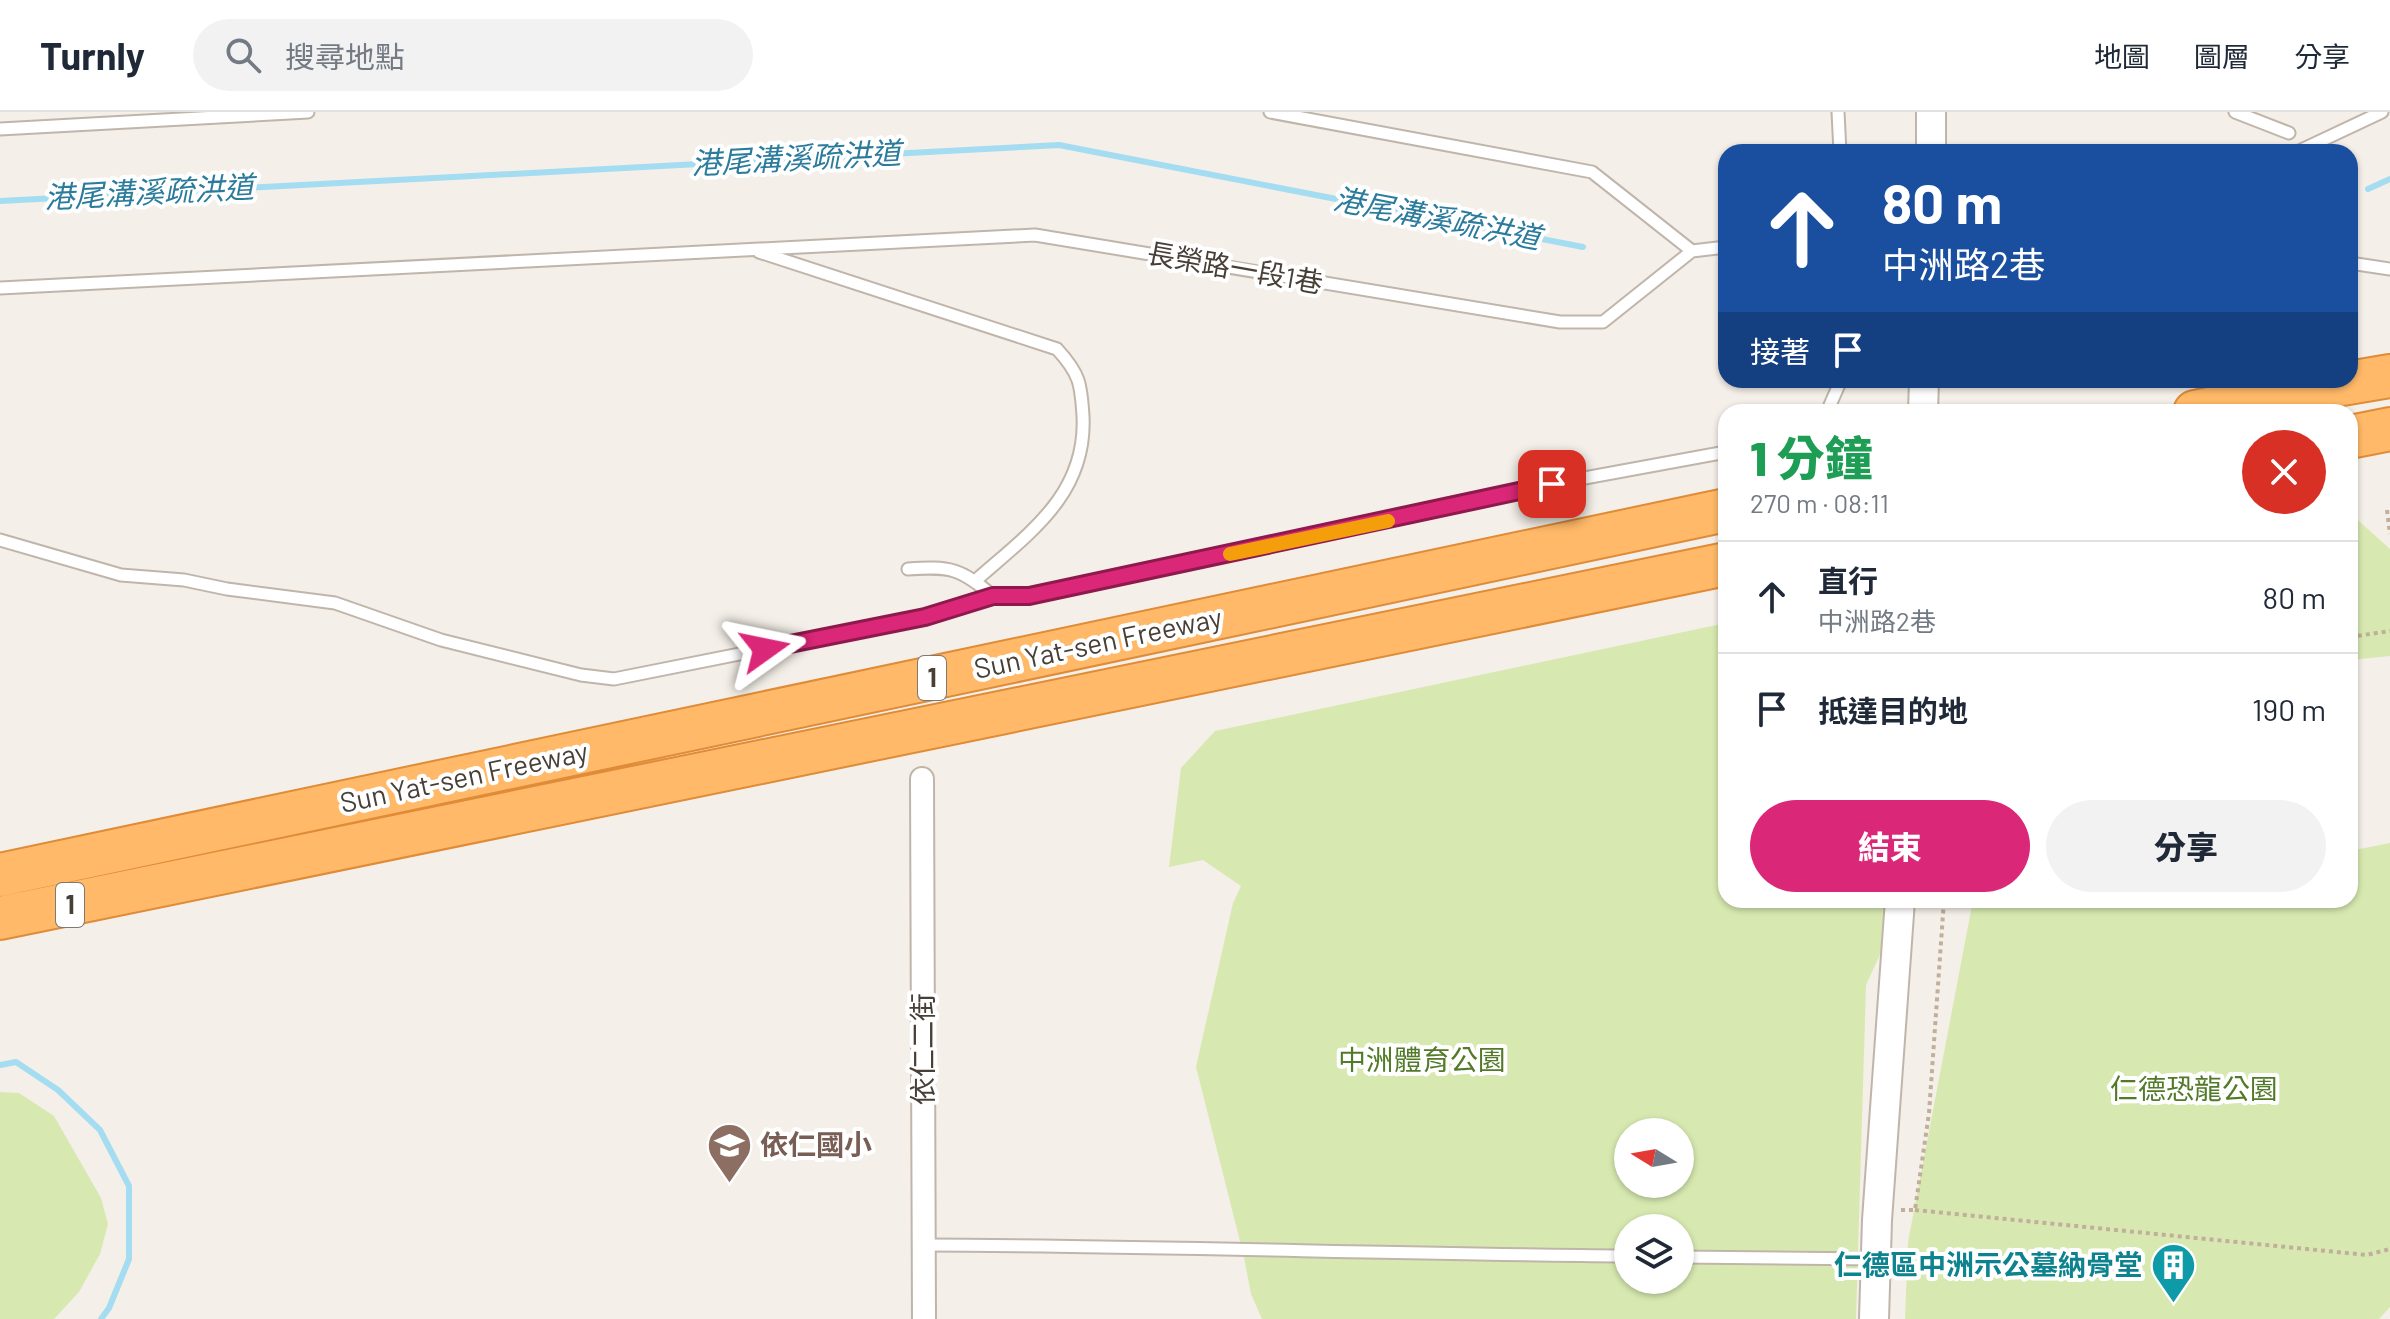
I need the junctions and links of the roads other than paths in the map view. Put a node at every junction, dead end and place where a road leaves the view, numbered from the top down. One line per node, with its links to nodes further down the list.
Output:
1 (308, 112): 7 (lane)
2 (1270, 112): 14 (lane)
3 (1838, 112): 9 (lane)
4 (1931, 112): 10 (street)
5 (2235, 112): 8 (lane)
6 (2382, 112): 11 (lane)
7 (0, 129)
8 (2289, 133)
9 (1840, 144)
10 (1931, 144)
11 (2314, 144)
12 (1718, 248): 14 (lane)
13 (752, 249): 14 (lane, 長榮路一段1巷); 17 (lane, 長榮路一段1巷); 35 (lane)
14 (1692, 251)
15 (2358, 264): 16 (lane)
16 (2390, 269)
17 (0, 288)
18 (2390, 350): 19 (highway)
19 (2358, 358)
20 (2390, 376): 21 (highway)
21 (2358, 381)
22 (2240, 388): 24 (highway)
23 (2319, 388): 25 (highway)
24 (2199, 404)
25 (2232, 404)
26 (2390, 429): 27 (highway)
27 (2358, 435)
28 (1718, 453): 36 (lane)
29 (2390, 454): 30 (highway)
30 (2358, 458)
31 (1718, 512): 38 (highway, Sun Yat-sen Freeway / 1)
32 (0, 540): 36 (lane)
33 (1718, 566): 40 (highway, Sun Yat-sen Freeway / 1)
34 (908, 569): 35 (lane)
35 (975, 581): 36 (lane)
36 (993, 596)
37 (922, 779): 41 (street, 依仁二街)
38 (0, 875)
39 (1899, 908): 44 (street)
40 (0, 918)
41 (923, 1245): 42 (lane); 45 (street, 依仁二街)
42 (1614, 1256)
43 (1694, 1257): 44 (lane)
44 (1877, 1259): 46 (street)
45 (924, 1319)
46 (1874, 1319)

